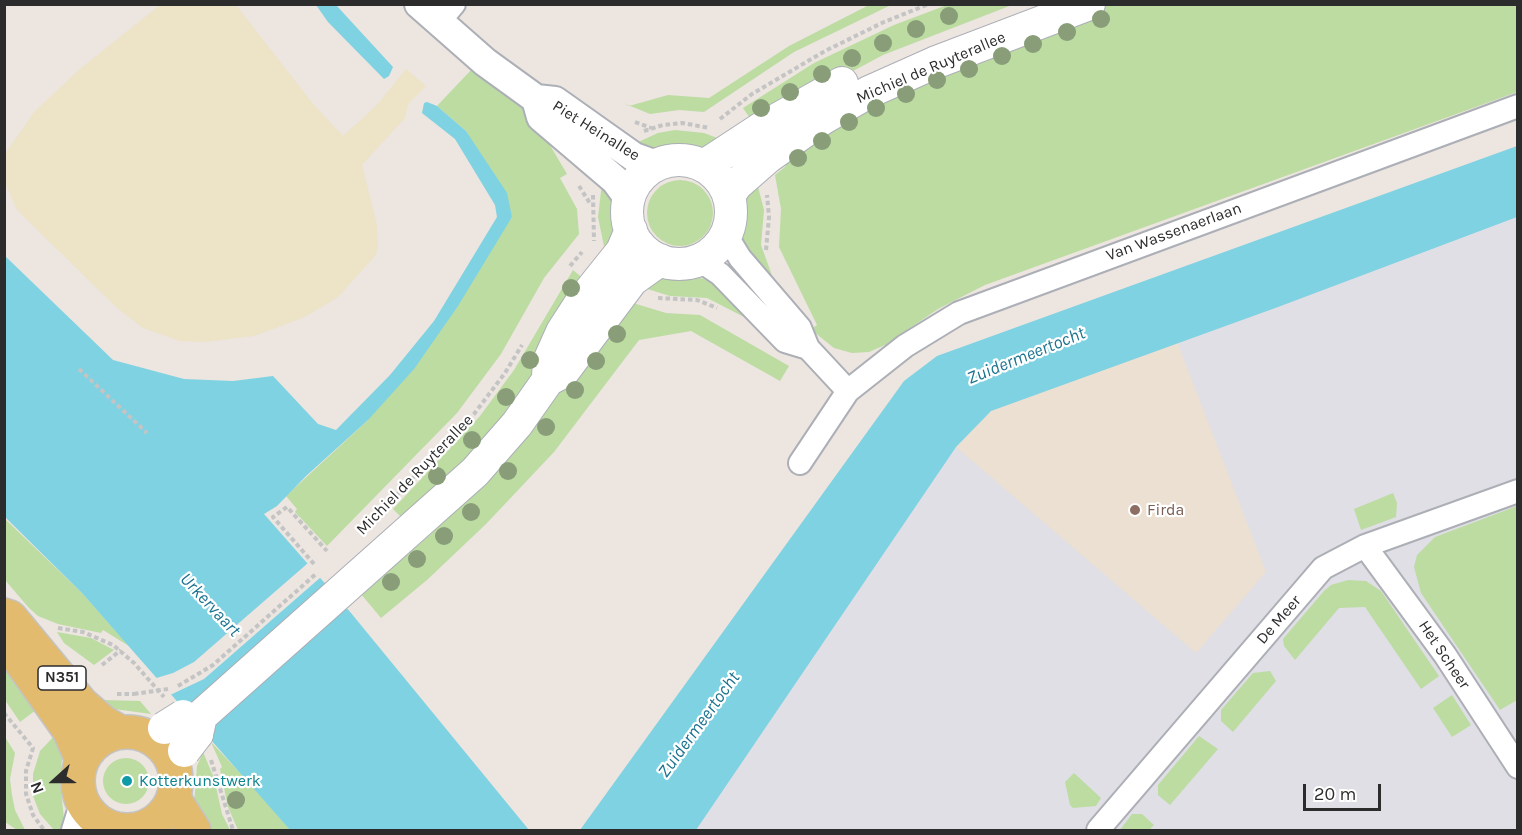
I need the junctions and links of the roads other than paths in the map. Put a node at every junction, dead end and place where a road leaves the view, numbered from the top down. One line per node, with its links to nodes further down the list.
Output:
1 (1032, 4): 7 (main road, Michiel de Ruyterallee)
2 (1089, 4): 8 (main road, Michiel de Ruyterallee)
3 (437, 11): 4 (street, Piet Heinallee)
4 (536, 99): 6 (street, Piet Heinallee); 9 (street, Piet Heinallee)
5 (1518, 106): 16 (street, Van Wassenaerlaan)
6 (656, 165): 7 (main road); 9 (main road)
7 (704, 166): 8 (main road)
8 (729, 196): 11 (main road)
9 (629, 199): 10 (main road)
10 (631, 230): 12 (main road); 15 (main road, Michiel de Ruyterallee)
11 (726, 235): 13 (main road); 14 (street)
12 (660, 260): 13 (main road); 15 (main road, Michiel de Ruyterallee)
13 (699, 260): 14 (street)
14 (808, 348): 16 (street)
15 (548, 380): 22 (main road, Michiel de Ruyterallee, bridge)
16 (848, 391): 17 (street, Van Wassenaerlaan)
17 (800, 463)
18 (1518, 491): 19 (street, De Meer)
19 (1365, 546): 24 (street, Het Scheer); 28 (street, De Meer)
20 (4, 615): 22 (main road, N351)
21 (4, 638): 23 (main road, N351)
22 (160, 752): 23 (main road); 26 (main road, N351); 27 (main road, N351)
23 (82, 760): 25 (main road, N351)
24 (1518, 767)
25 (78, 816): 26 (main road, N351)
26 (132, 829)
27 (194, 831)
28 (1098, 831)

